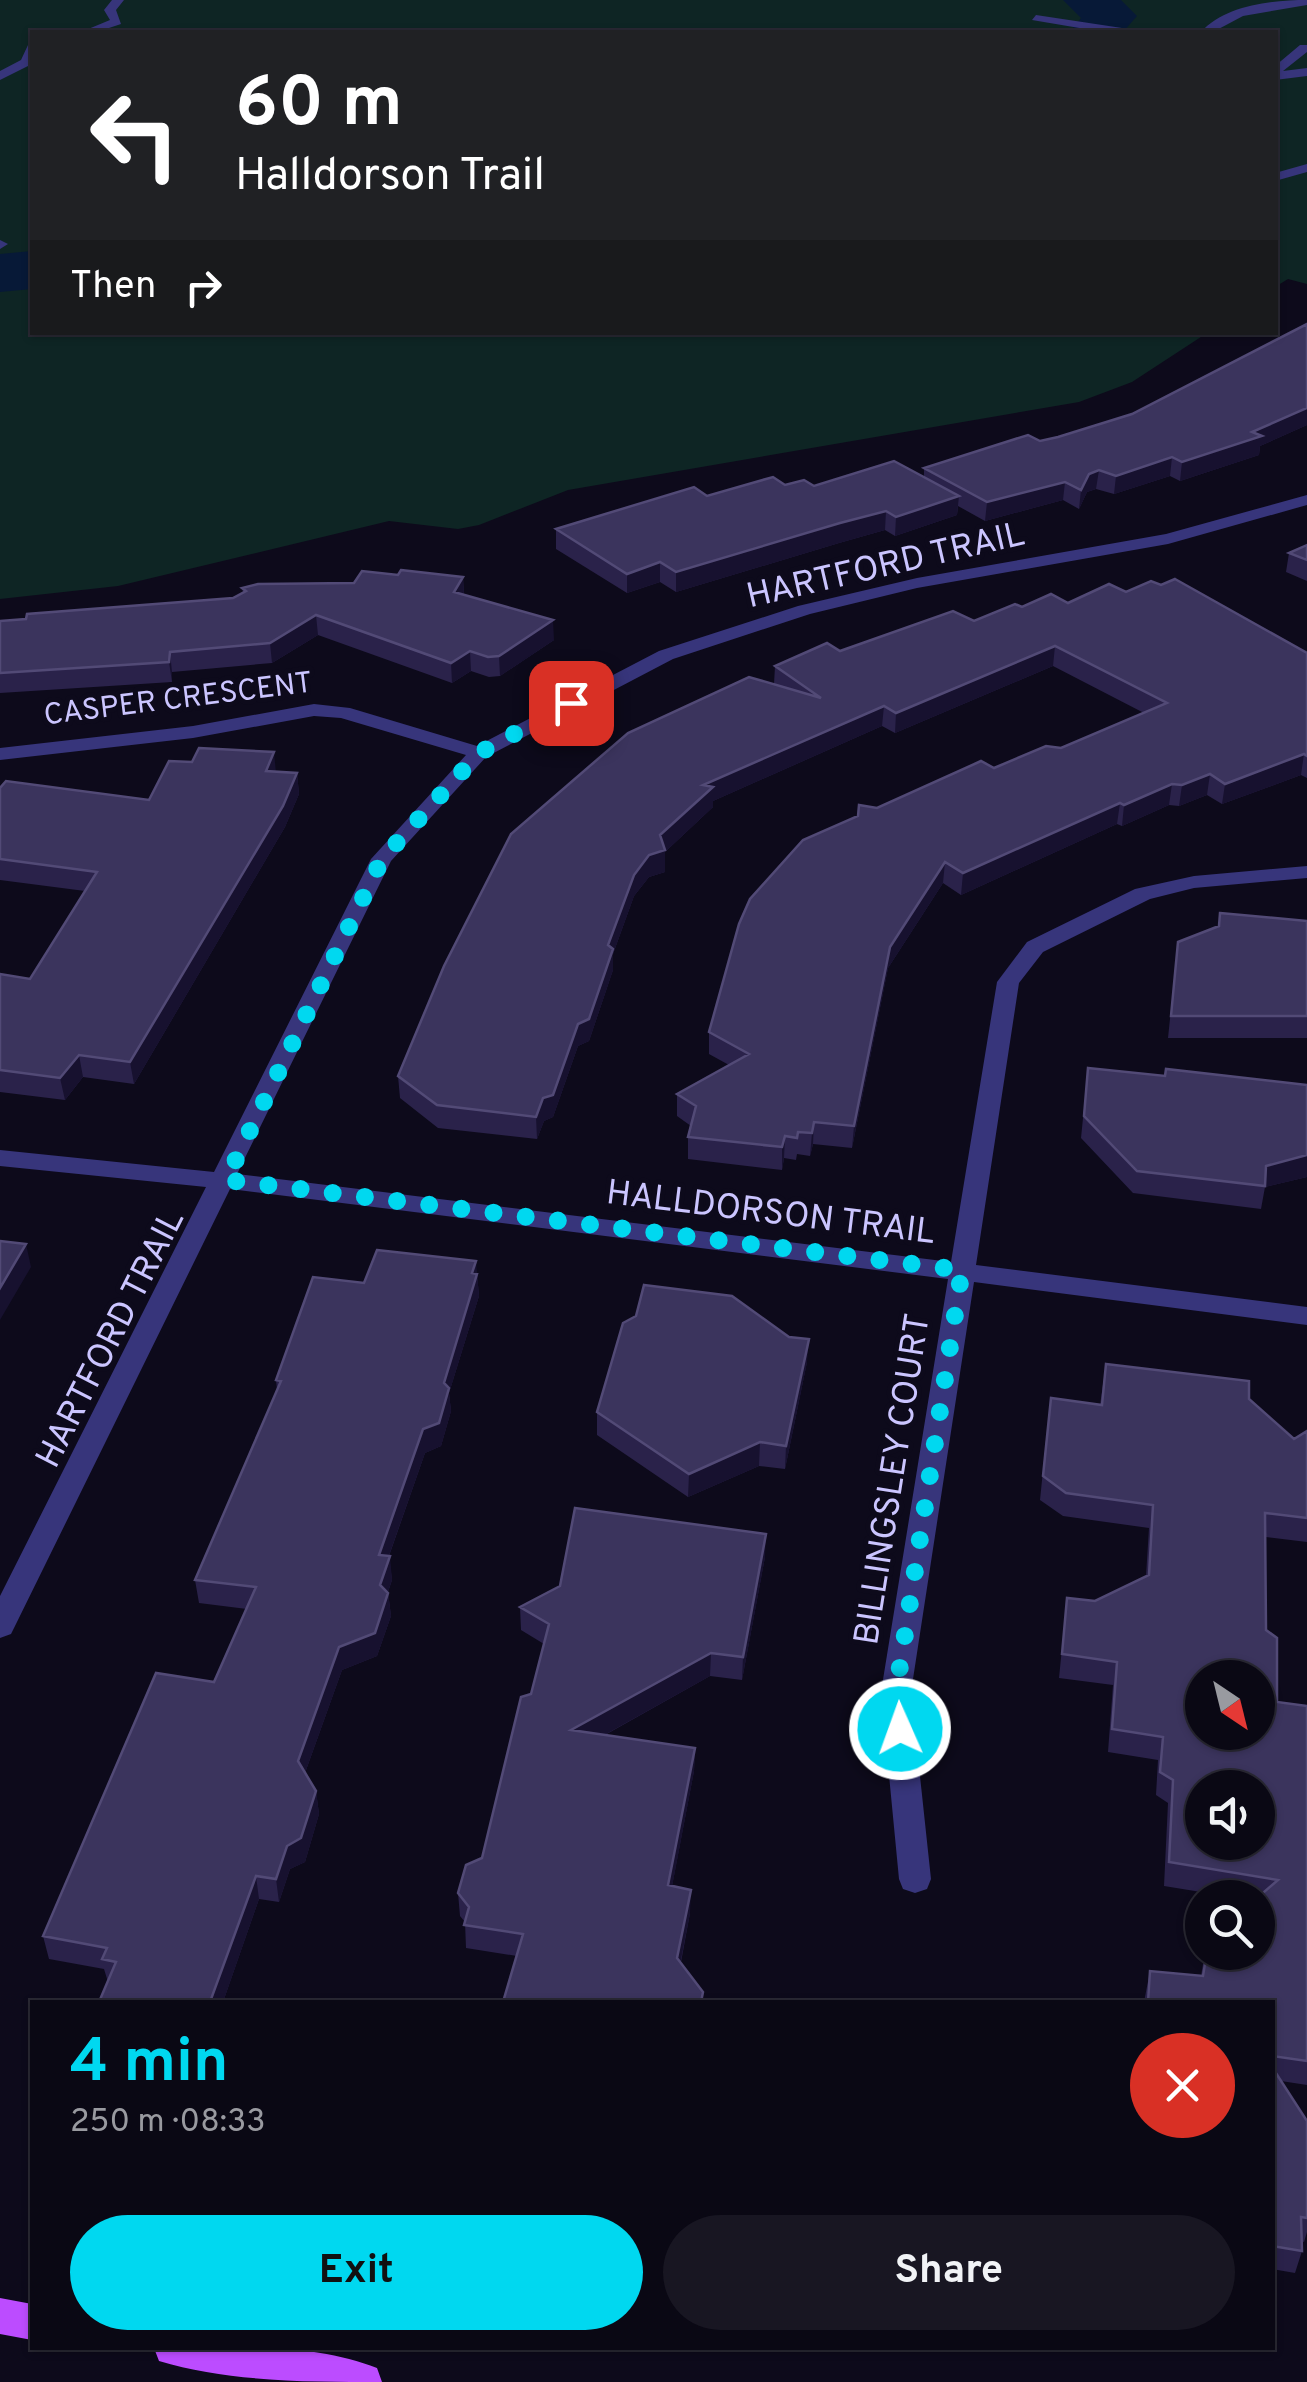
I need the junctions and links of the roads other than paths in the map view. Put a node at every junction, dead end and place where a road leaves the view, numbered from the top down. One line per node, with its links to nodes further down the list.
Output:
1 (118, 0): 4 (street)
2 (1307, 2): 6 (street)
3 (1036, 18): 5 (street)
4 (93, 30)
5 (1112, 30)
6 (1210, 30)
7 (1299, 47): 9 (street)
8 (30, 53): 12 (street)
9 (1278, 71)
10 (1307, 72): 11 (street)
11 (1278, 74)
12 (0, 76)
13 (1307, 168): 14 (street)
14 (1278, 176)
15 (1307, 500): 16 (street, HARTFORD TRAIL)
16 (479, 753): 17 (street, CASPER CRESCENT); 20 (street, HARTFORD TRAIL)
17 (0, 754)
18 (1307, 872): 21 (street, BILLINGSLEY COURT)
19 (0, 1158): 20 (street)
20 (226, 1180): 21 (street, HALLDORSON TRAIL); 23 (street, HARTFORD TRAIL)
21 (962, 1270): 22 (street, HALLDORSON TRAIL); 24 (street, BILLINGSLEY COURT)
22 (1307, 1316)
23 (0, 1626)
24 (915, 1880)
25 (0, 2316): 26 (main road)
26 (30, 2322)
27 (185, 2350): 28 (main road)
28 (364, 2382)

